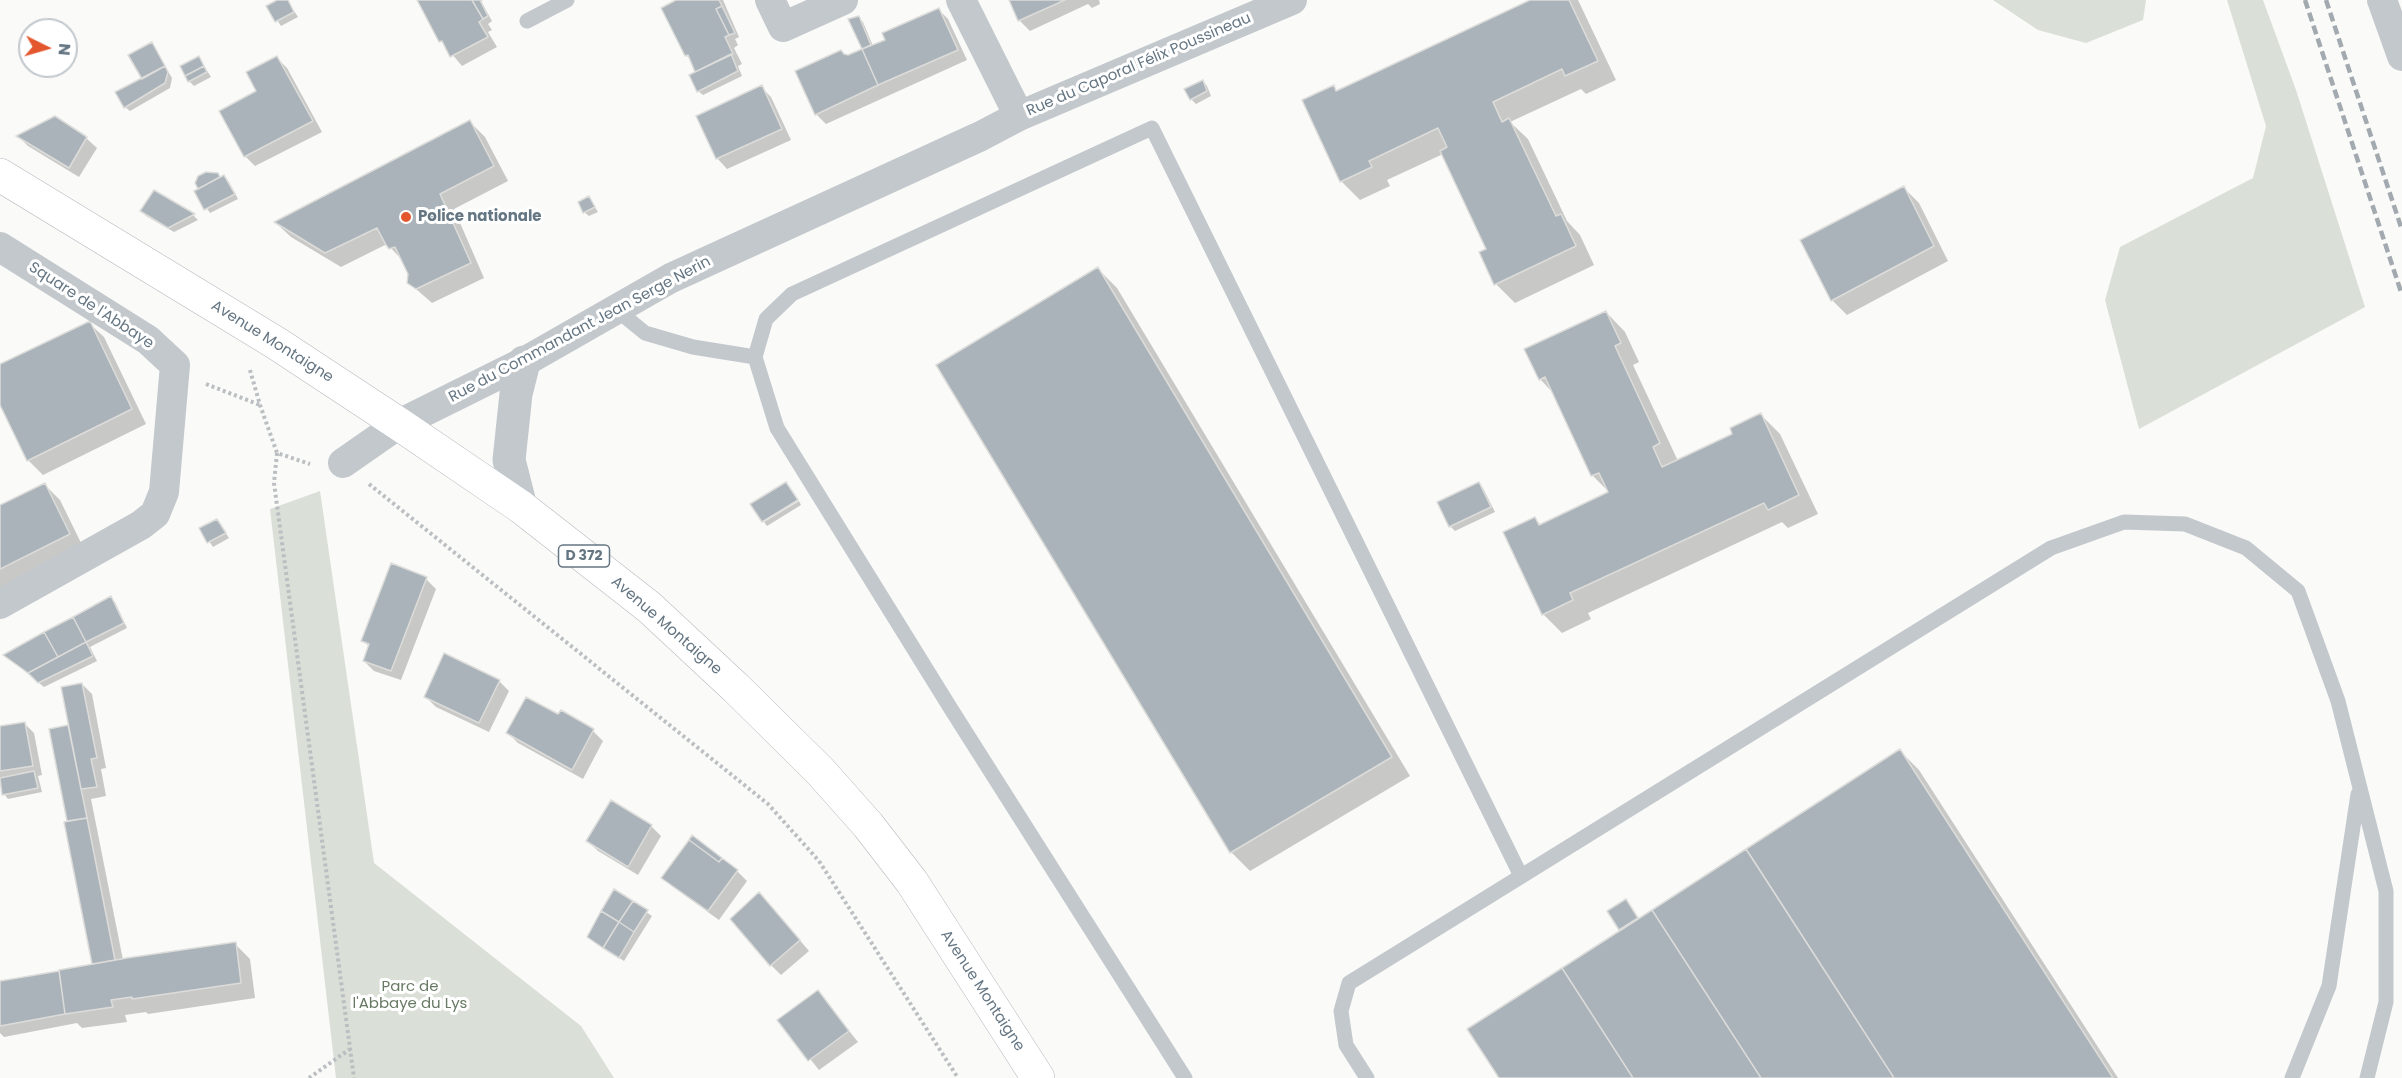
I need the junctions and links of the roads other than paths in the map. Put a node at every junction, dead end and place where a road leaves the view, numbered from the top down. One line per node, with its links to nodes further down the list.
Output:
1 (567, 0): 7 (lane)
2 (770, 0): 3 (street)
3 (843, 0)
4 (961, 0): 9 (street)
5 (1292, 0): 9 (street, Rue du Caporal Félix Poussineau)
6 (2382, 0): 8 (street)
7 (527, 21)
8 (2402, 56)
9 (1019, 116): 12 (street, Rue du Commandant Jean Serge Nerin)
10 (0, 175): 15 (main road, Avenue Montaigne / D 372)
11 (0, 248): 18 (street, Square de l'Abbaye)
12 (617, 310): 13 (lane); 14 (street, Rue du Commandant Jean Serge Nerin)
13 (754, 357): 20 (lane); 22 (lane)
14 (524, 362): 15 (street, Rue du Commandant Jean Serge Nerin); 17 (street)
15 (399, 424): 16 (street, Rue du Commandant Jean Serge Nerin); 17 (main road, Avenue Montaigne / D 372)
16 (343, 463)
17 (521, 507): 21 (main road, Avenue Montaigne / D 372)
18 (0, 604)
19 (2359, 786): 20 (lane); 24 (lane); 25 (lane)
20 (1521, 876): 23 (lane)
21 (1038, 1078)
22 (1185, 1078)
23 (1367, 1078)
24 (2292, 1078)
25 (2367, 1078)

